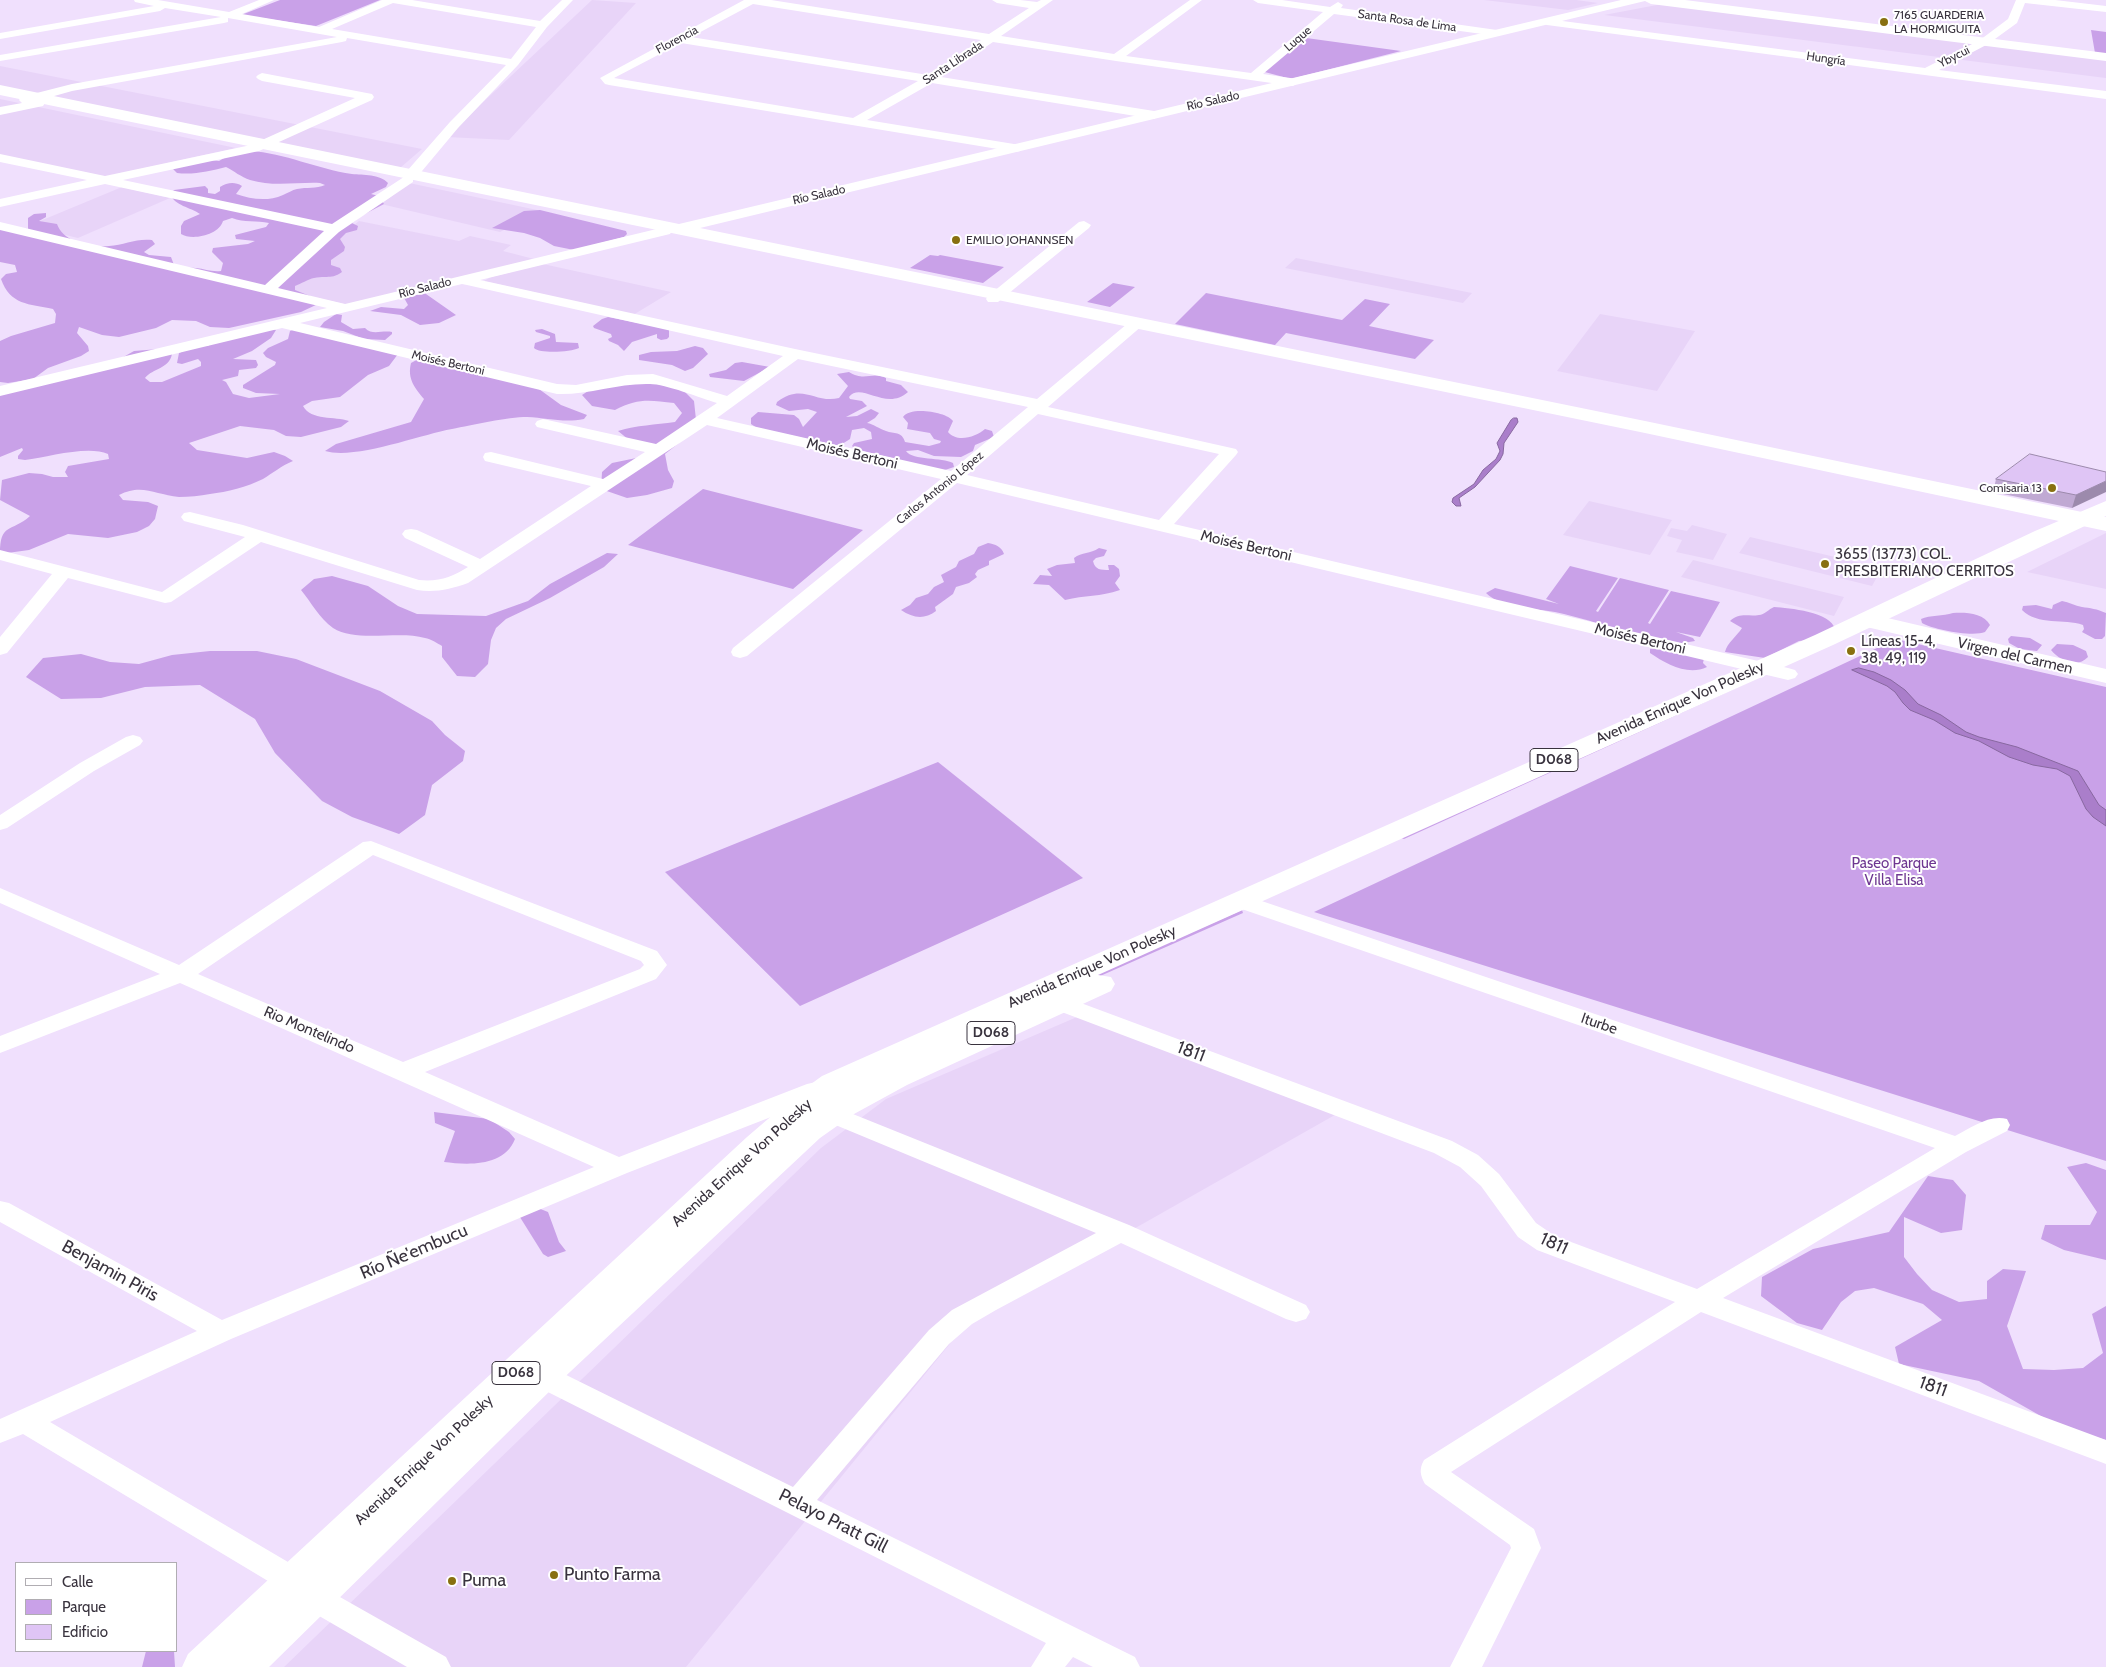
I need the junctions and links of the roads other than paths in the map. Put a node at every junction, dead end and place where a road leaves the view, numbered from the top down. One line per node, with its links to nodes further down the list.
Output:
1 (139, 0): 18 (street)
2 (269, 0): 21 (street)
3 (392, 0): 22 (street); 24 (street)
4 (430, 0): 22 (street)
5 (568, 0): 22 (street)
6 (751, 0): 28 (street, Florencia); 29 (street)
7 (996, 0): 16 (street)
8 (1197, 0): 33 (street)
9 (1258, 0): 20 (street, Santa Rosa de Lima)
10 (1344, 0): 20 (street, Luque)
11 (1575, 0): 17 (main road)
12 (1638, 0): 17 (main road, Río Salado)
13 (1651, 0): 30 (main road)
14 (2022, 0): 30 (street, Ybycui)
15 (2026, 0): 19 (street)
16 (1043, 3): 29 (street, Santa Librada)
17 (1616, 5): 23 (main road, Río Salado)
18 (172, 6): 21 (street); 26 (street)
19 (2106, 9)
20 (1332, 10): 25 (street, Santa Rosa de Lima); 37 (street, Luque)
21 (234, 16): 24 (street); 32 (street)
22 (547, 22): 34 (street)
23 (1547, 22): 25 (main road, Río Salado); 35 (street, Hungría)
24 (321, 30): 27 (street)
25 (1497, 33): 39 (main road, Río Salado)
26 (0, 36)
27 (357, 36): 34 (street); 43 (street)
28 (680, 39): 38 (street); 46 (street, Florencia)
29 (991, 39): 33 (street); 38 (street, Santa Librada)
30 (1984, 42): 31 (main road); 35 (street, Ybycui)
31 (2106, 57)
32 (0, 58)
33 (1116, 58): 37 (street)
34 (514, 63): 50 (street)
35 (1926, 72): 42 (street, Hungría)
36 (262, 77): 47 (street)
37 (1253, 77): 39 (street)
38 (930, 79): 45 (street); 46 (street, Santa Librada)
39 (1293, 82): 45 (main road, Río Salado)
40 (0, 90): 43 (main road)
41 (0, 95): 43 (main road)
42 (2106, 95)
43 (33, 100): 44 (street); 47 (main road)
44 (0, 111)
45 (1154, 115): 48 (main road, Río Salado)
46 (856, 121): 48 (street)
47 (260, 146): 50 (main road); 51 (street)
48 (1016, 148): 56 (main road, Río Salado)
49 (0, 158): 51 (street)
50 (410, 176): 55 (street); 56 (main road)
51 (109, 181): 52 (street); 55 (street)
52 (0, 203)
53 (1084, 224): 59 (street)
54 (0, 226): 58 (street)
55 (334, 229): 58 (street)
56 (672, 230): 57 (street, Río Salado); 59 (main road)
57 (460, 280): 60 (street, Río Salado); 63 (street)
58 (267, 290): 60 (street)
59 (996, 296): 62 (main road)
60 (343, 308): 61 (street, Río Salado)
61 (283, 323): 64 (street, Río Salado); 65 (street, Moisés Bertoni)
62 (1135, 325): 66 (street, Carlos Antonio López); 74 (main road)
63 (796, 354): 65 (street); 66 (street)
64 (0, 391)
65 (731, 402): 67 (street)
66 (1038, 407): 71 (street, Carlos Antonio López); 75 (street)
67 (704, 420): 69 (street); 71 (street, Moisés Bertoni)
68 (544, 424): 69 (street)
69 (659, 450): 72 (street)
70 (491, 458): 72 (street)
71 (954, 476): 75 (street, Moisés Bertoni); 83 (street, Carlos Antonio López)
72 (606, 484): 79 (street)
73 (190, 516): 77 (street)
74 (2096, 521): 81 (main road, Avenida Enrique Von Polesky / D068)
75 (1163, 526): 84 (street, Moisés Bertoni)
76 (411, 534): 79 (street)
77 (258, 536): 79 (street); 80 (street)
78 (0, 555): 80 (street)
79 (481, 566)
80 (64, 571): 82 (street)
81 (1879, 623): 84 (main road, Avenida Enrique Von Polesky / D068); 85 (main road, Virgen del Carmen)
82 (0, 649)
83 (740, 652)
84 (1774, 670): 89 (main road, Avenida Enrique Von Polesky / D068)
85 (2106, 676)
86 (133, 741): 87 (street)
87 (0, 824)
88 (0, 895): 90 (street, Rio Montelindo)
89 (1253, 906): 91 (main road, Avenida Enrique Von Polesky / D068); 96 (street, Iturbe)
90 (180, 975): 92 (street); 93 (street, Rio Montelindo); 93 (street)
91 (1045, 998): 94 (main road, Avenida Enrique Von Polesky / D068); 100 (street, 1811)
92 (0, 1045)
93 (404, 1071): 97 (street, Rio Montelindo)
94 (823, 1100): 97 (street, Río Ñe'embucu); 99 (street); 103 (main road, Avenida Enrique Von Polesky / D068); 107 (main road, Avenida Enrique Von Polesky / D068)
95 (1998, 1125): 96 (street)
96 (1956, 1146): 100 (street)
97 (618, 1167): 102 (street, Río Ñe'embucu)
98 (0, 1210): 102 (street, Benjamin Piris)
99 (1120, 1232): 101 (street); 106 (street)
100 (1698, 1300): 105 (street, 1811); 114 (street)
101 (1296, 1312)
102 (221, 1332): 104 (street, Río Ñe'embucu)
103 (542, 1376): 106 (street, Pelayo Pratt Gill); 107 (main road, Avenida Enrique Von Polesky / D068)
104 (12, 1427): 107 (street)
105 (2106, 1452)
106 (797, 1503): 108 (street, Pelayo Pratt Gill)
107 (304, 1589): 109 (main road, Avenida Enrique Von Polesky / D068); 110 (main road, Avenida Enrique Von Polesky / D068); 111 (street)
108 (1068, 1638): 112 (street); 113 (street, Pelayo Pratt Gill)
109 (203, 1667)
110 (242, 1667)
111 (435, 1667)
112 (1047, 1667)
113 (1124, 1667)
114 (1466, 1667)

